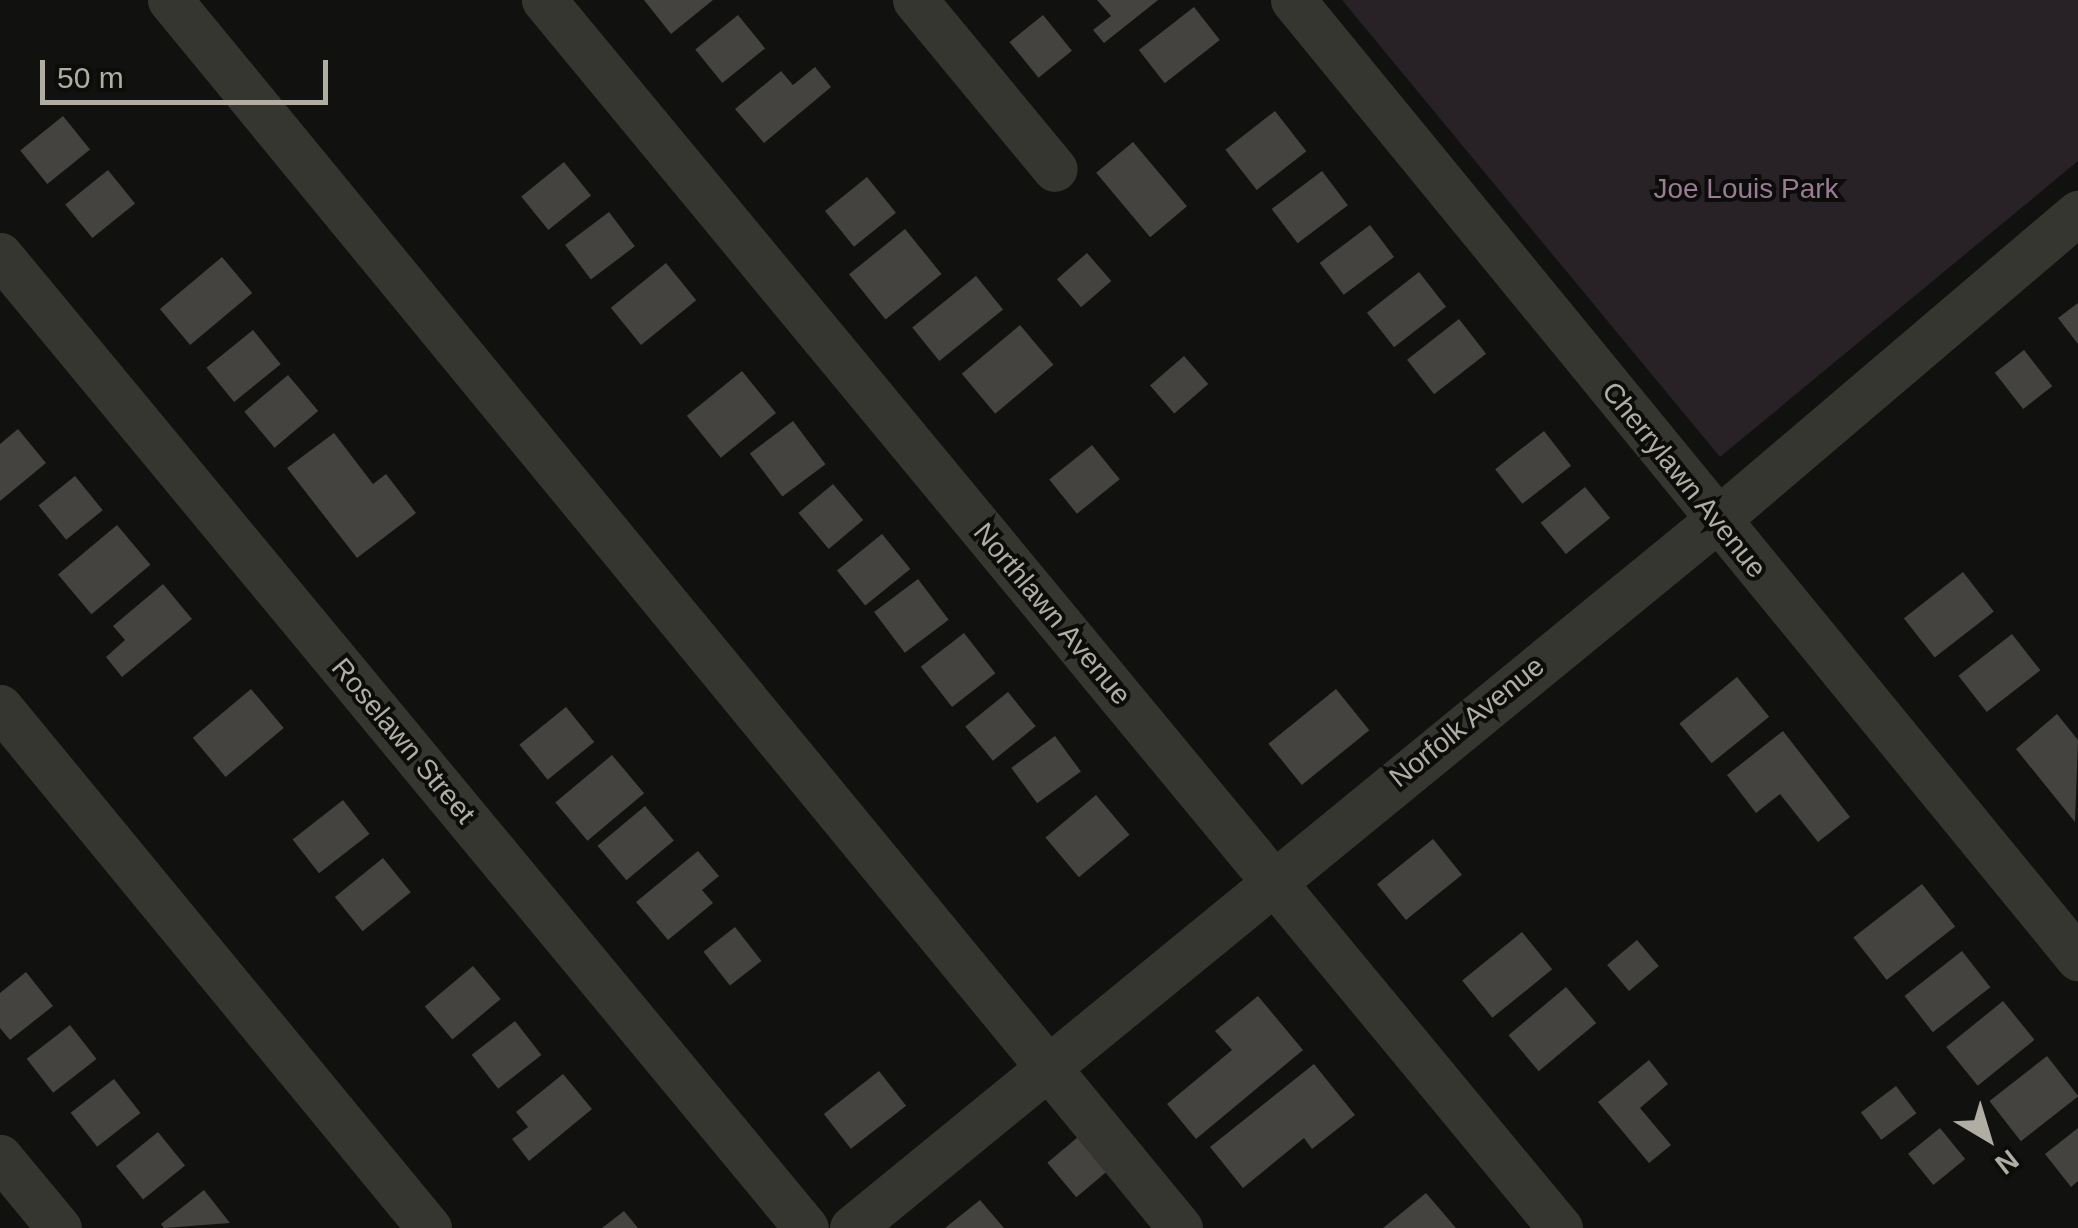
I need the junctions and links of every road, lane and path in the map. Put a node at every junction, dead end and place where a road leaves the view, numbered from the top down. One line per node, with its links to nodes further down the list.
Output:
1 (170, 0): 12 (street)
2 (544, 0): 10 (street, Northlawn Avenue)
3 (915, 0): 5 (street)
4 (1293, 0): 8 (street, Cherrylawn Avenue)
5 (1055, 169)
6 (2078, 213): 8 (street, Norfolk Avenue)
7 (0, 255): 16 (street, Roselawn Street)
8 (1717, 520): 10 (street, Norfolk Avenue); 11 (street, Cherrylawn Avenue)
9 (0, 708): 15 (street)
10 (1272, 879): 12 (street, Norfolk Avenue); 19 (street, Northlawn Avenue)
11 (2078, 958)
12 (1047, 1066): 17 (street, Norfolk Avenue); 18 (street)
13 (0, 1157): 14 (street)
14 (59, 1228)
15 (429, 1228)
16 (806, 1228)
17 (852, 1228)
18 (1180, 1228)
19 (1560, 1228)

